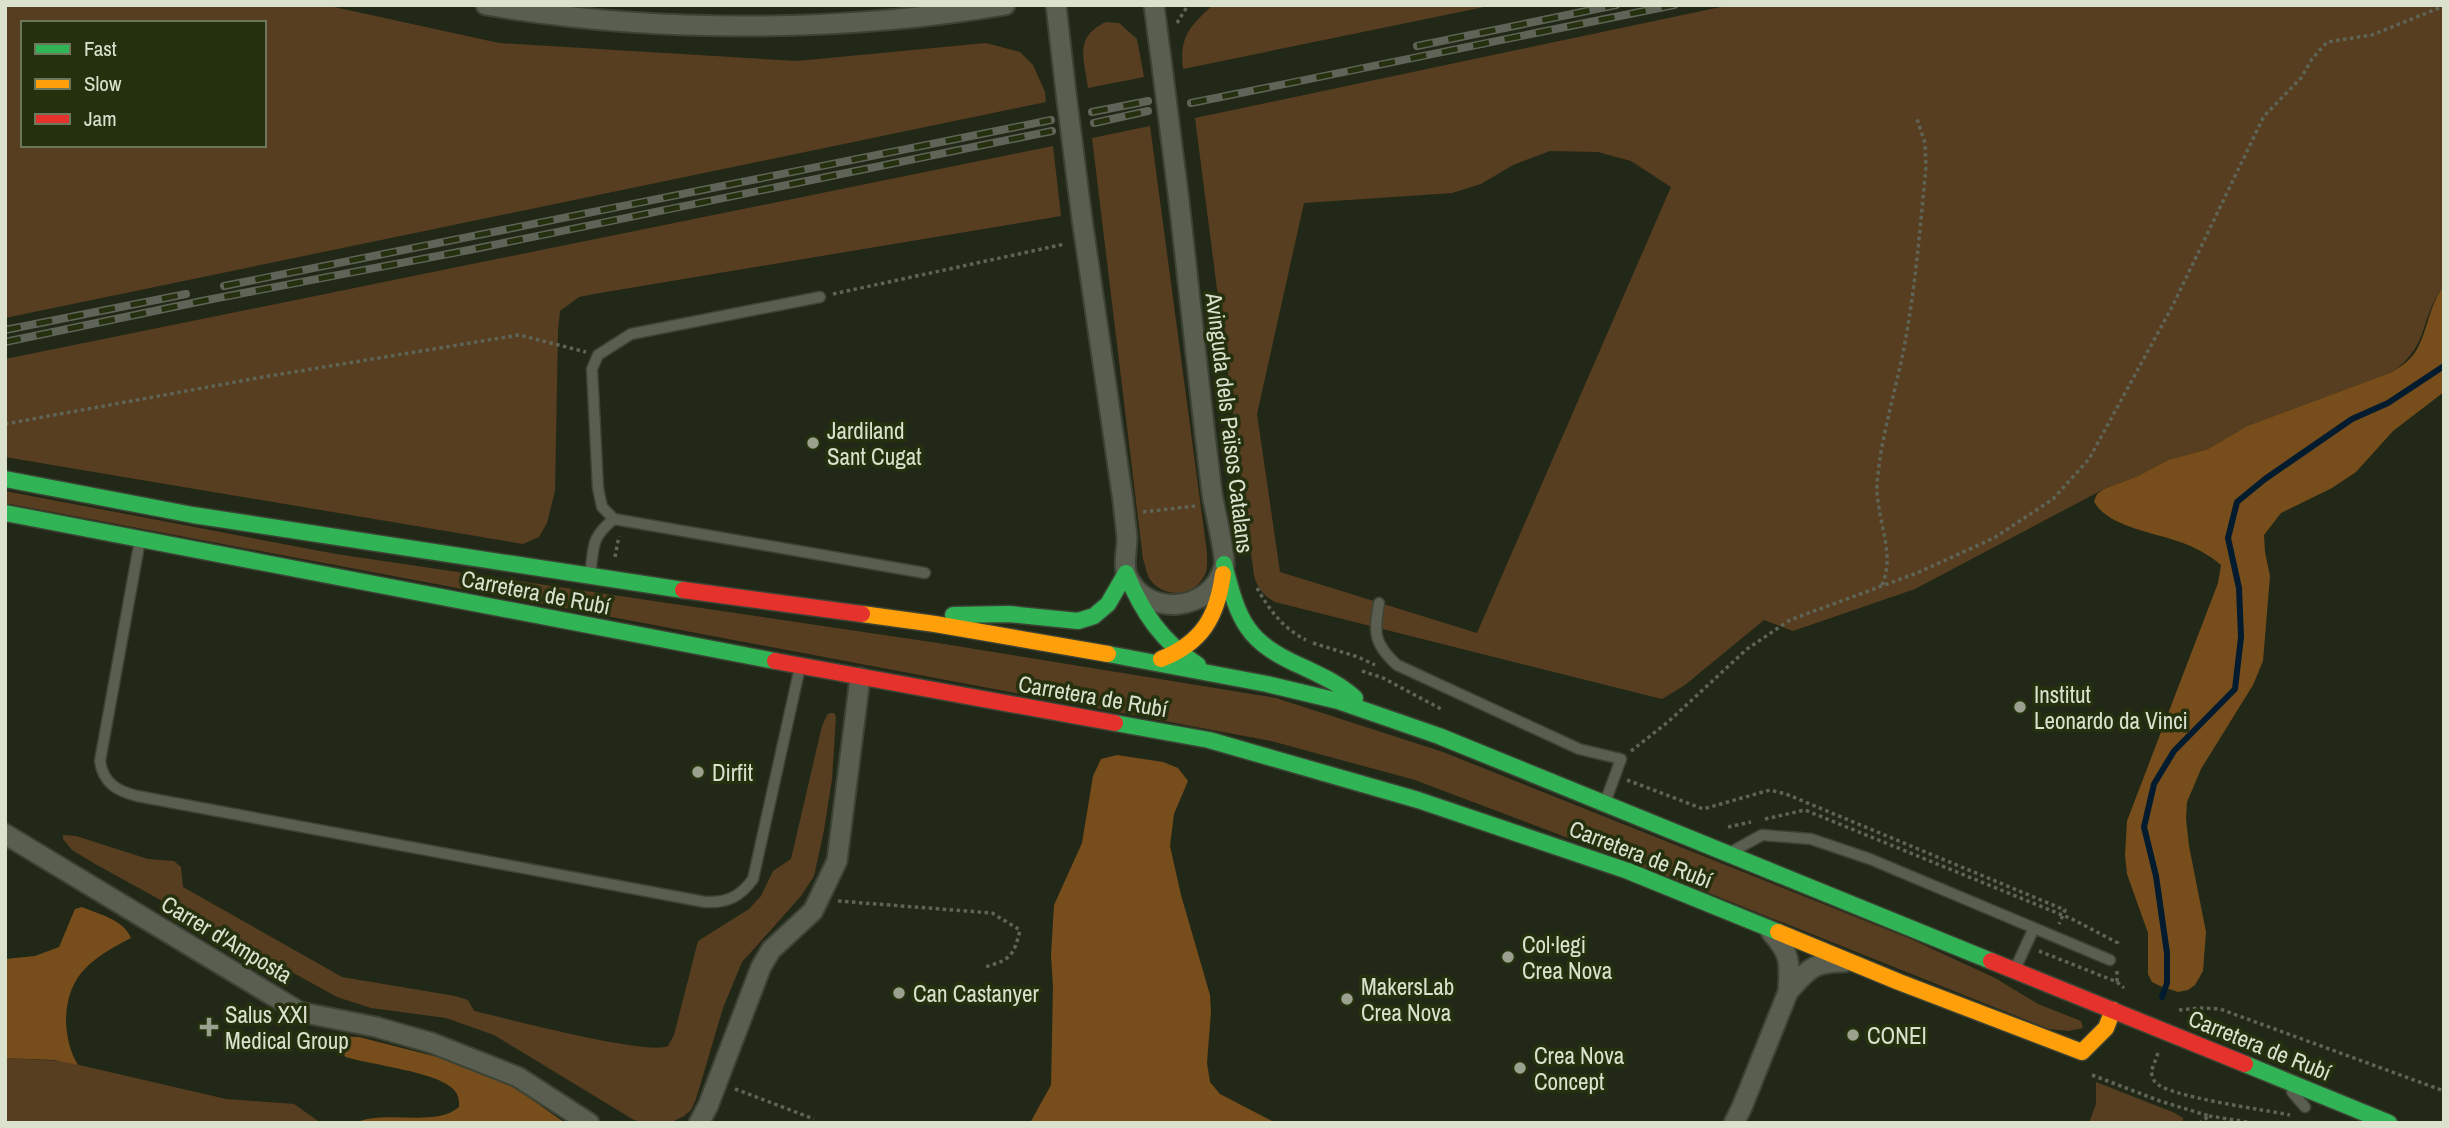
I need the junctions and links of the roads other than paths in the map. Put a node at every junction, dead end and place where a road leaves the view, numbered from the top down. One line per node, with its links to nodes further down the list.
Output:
1 (486, 5): 2 (street)
2 (1005, 5)
3 (1056, 5): 12 (street, bridge)
4 (1154, 5): 10 (street, Avinguda dels Països Catalans, bridge)
5 (820, 297): 8 (lane)
6 (5, 479): 13 (main road, Carretera de Rubí)
7 (5, 513): 9 (main road, Carretera de Rubí)
8 (618, 519): 11 (lane); 13 (lane)
9 (140, 539): 18 (main road, Carretera de Rubí); 18 (lane)
10 (1224, 564): 12 (street, Avinguda dels Països Catalans); 16 (main road); 21 (main road)
11 (925, 573)
12 (1126, 573): 15 (main road); 16 (main road)
13 (590, 578): 15 (main road, Carretera de Rubí)
14 (1379, 603): 22 (lane)
15 (910, 621): 17 (main road, Carretera de Rubí)
16 (1178, 653): 17 (main road); 19 (main road)
17 (1152, 661): 19 (main road, Carretera de Rubí)
18 (800, 666): 20 (main road, Carretera de Rubí)
19 (1212, 672): 21 (main road, Carretera de Rubí)
20 (860, 678): 25 (main road, Carretera de Rubí); 35 (street)
21 (1367, 709): 22 (main road, Carretera de Rubí)
22 (1605, 804): 24 (main road, Carretera de Rubí)
23 (5, 834): 34 (street, Carrer d'Amposta)
24 (1727, 854): 26 (lane); 29 (main road, Carretera de Rubí)
25 (1768, 928): 28 (main road, Carretera de Rubí); 30 (street)
26 (2034, 928): 27 (lane); 29 (lane)
27 (2116, 960)
28 (1854, 962): 30 (street); 31 (main road, Carretera de Rubí)
29 (2014, 970): 31 (main road, Carretera de Rubí)
30 (1788, 992): 36 (street)
31 (2113, 1010): 32 (main road, Carretera de Rubí)
32 (2278, 1076): 33 (lane); 37 (main road, Carretera de Rubí)
33 (2305, 1107)
34 (589, 1123)
35 (699, 1123)
36 (1734, 1123)
37 (2389, 1123)

